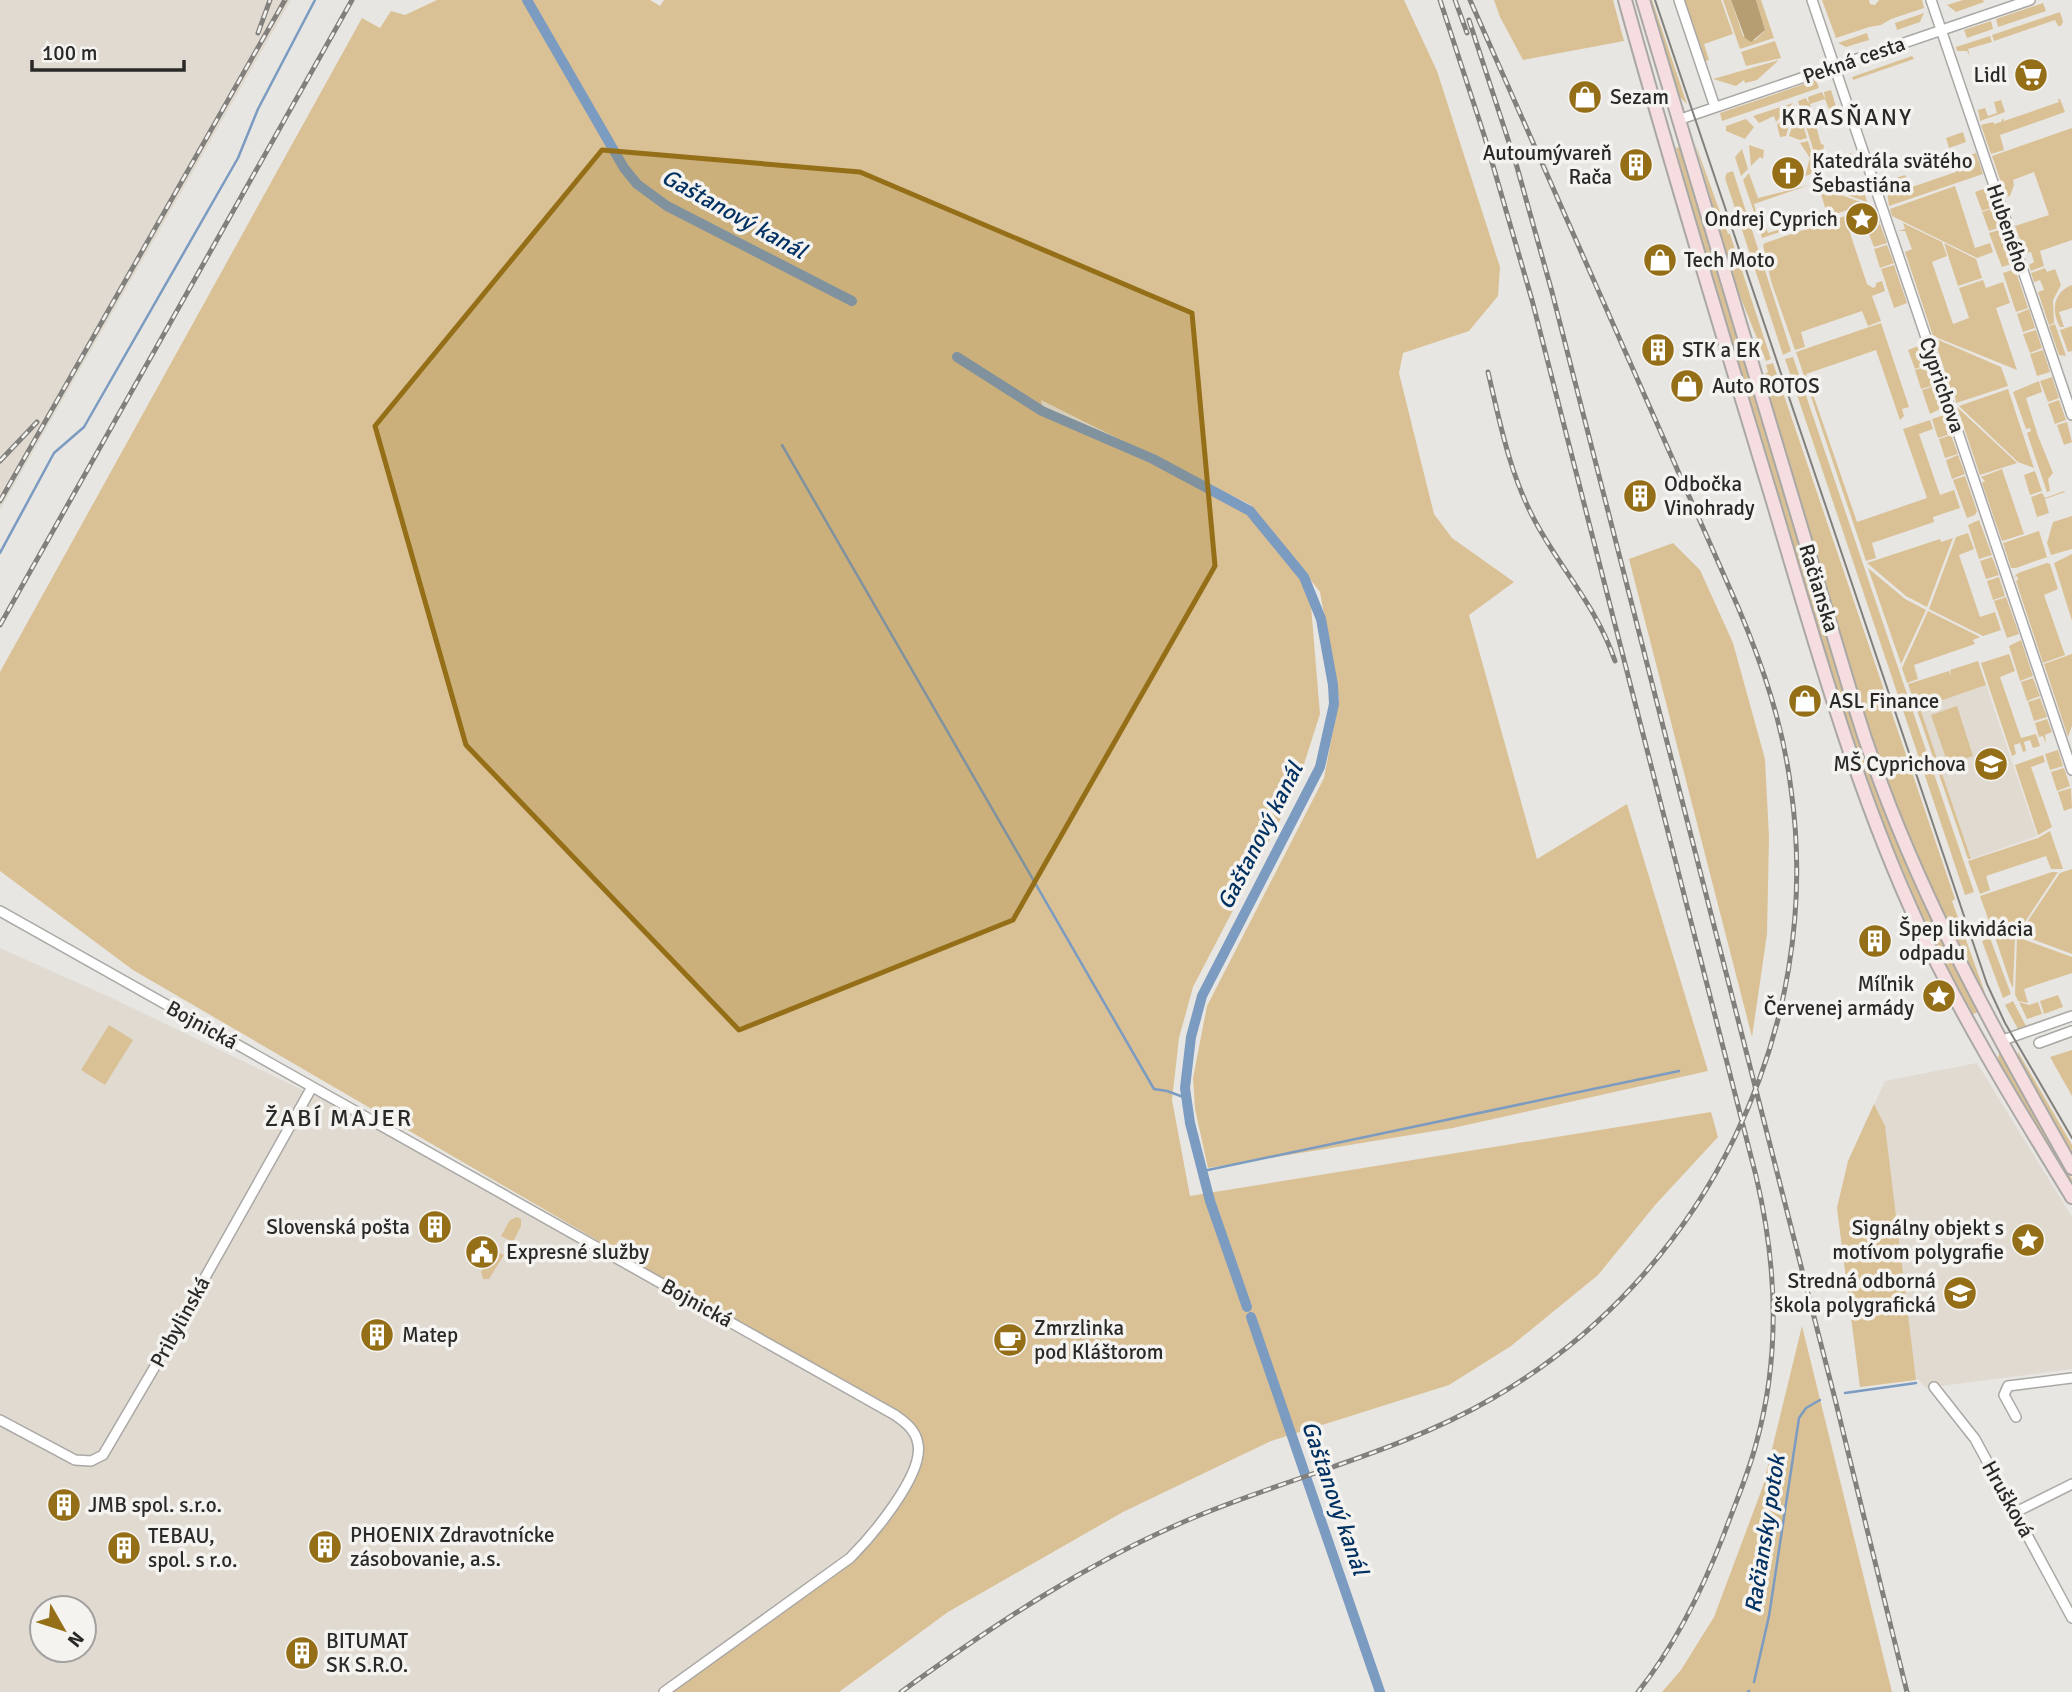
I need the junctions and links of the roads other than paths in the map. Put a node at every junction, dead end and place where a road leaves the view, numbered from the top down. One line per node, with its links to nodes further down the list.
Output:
1 (1625, 0): 9 (main road, Račianska)
2 (1643, 0): 11 (main road, Račianska)
3 (1679, 0): 10 (street)
4 (1812, 0): 8 (street, Cyprichova)
5 (1931, 0): 7 (street, Hubeného)
6 (2030, 0): 7 (street, Pekná cesta)
7 (1941, 30): 8 (street, Pekná cesta); 13 (street, Hubeného)
8 (1835, 66): 10 (street, Pekná cesta); 14 (street, Cyprichova)
9 (1652, 97): 11 (main road); 12 (main road, Račianska)
10 (1715, 107): 11 (street, Pekná cesta)
11 (1678, 120): 12 (main road); 18 (main road, Račianska)
12 (1667, 148): 20 (main road, Račianska)
13 (2072, 415)
14 (2072, 770)
15 (0, 911): 21 (street, Bojnická)
16 (2072, 1016): 18 (street)
17 (2072, 1031): 19 (street)
18 (2000, 1041): 20 (main road); 22 (main road, Račianska)
19 (2039, 1043)
20 (1982, 1048): 23 (main road, Račianska)
21 (312, 1087): 27 (street, Pribylinská); 31 (street, Bojnická)
22 (2072, 1168)
23 (2072, 1198)
24 (2072, 1378): 26 (street)
25 (1934, 1387): 29 (street, Hrušková)
26 (2016, 1417)
27 (0, 1420)
28 (2072, 1484): 29 (street)
29 (2016, 1512): 30 (street, Hrušková)
30 (2072, 1618)
31 (664, 1692)

